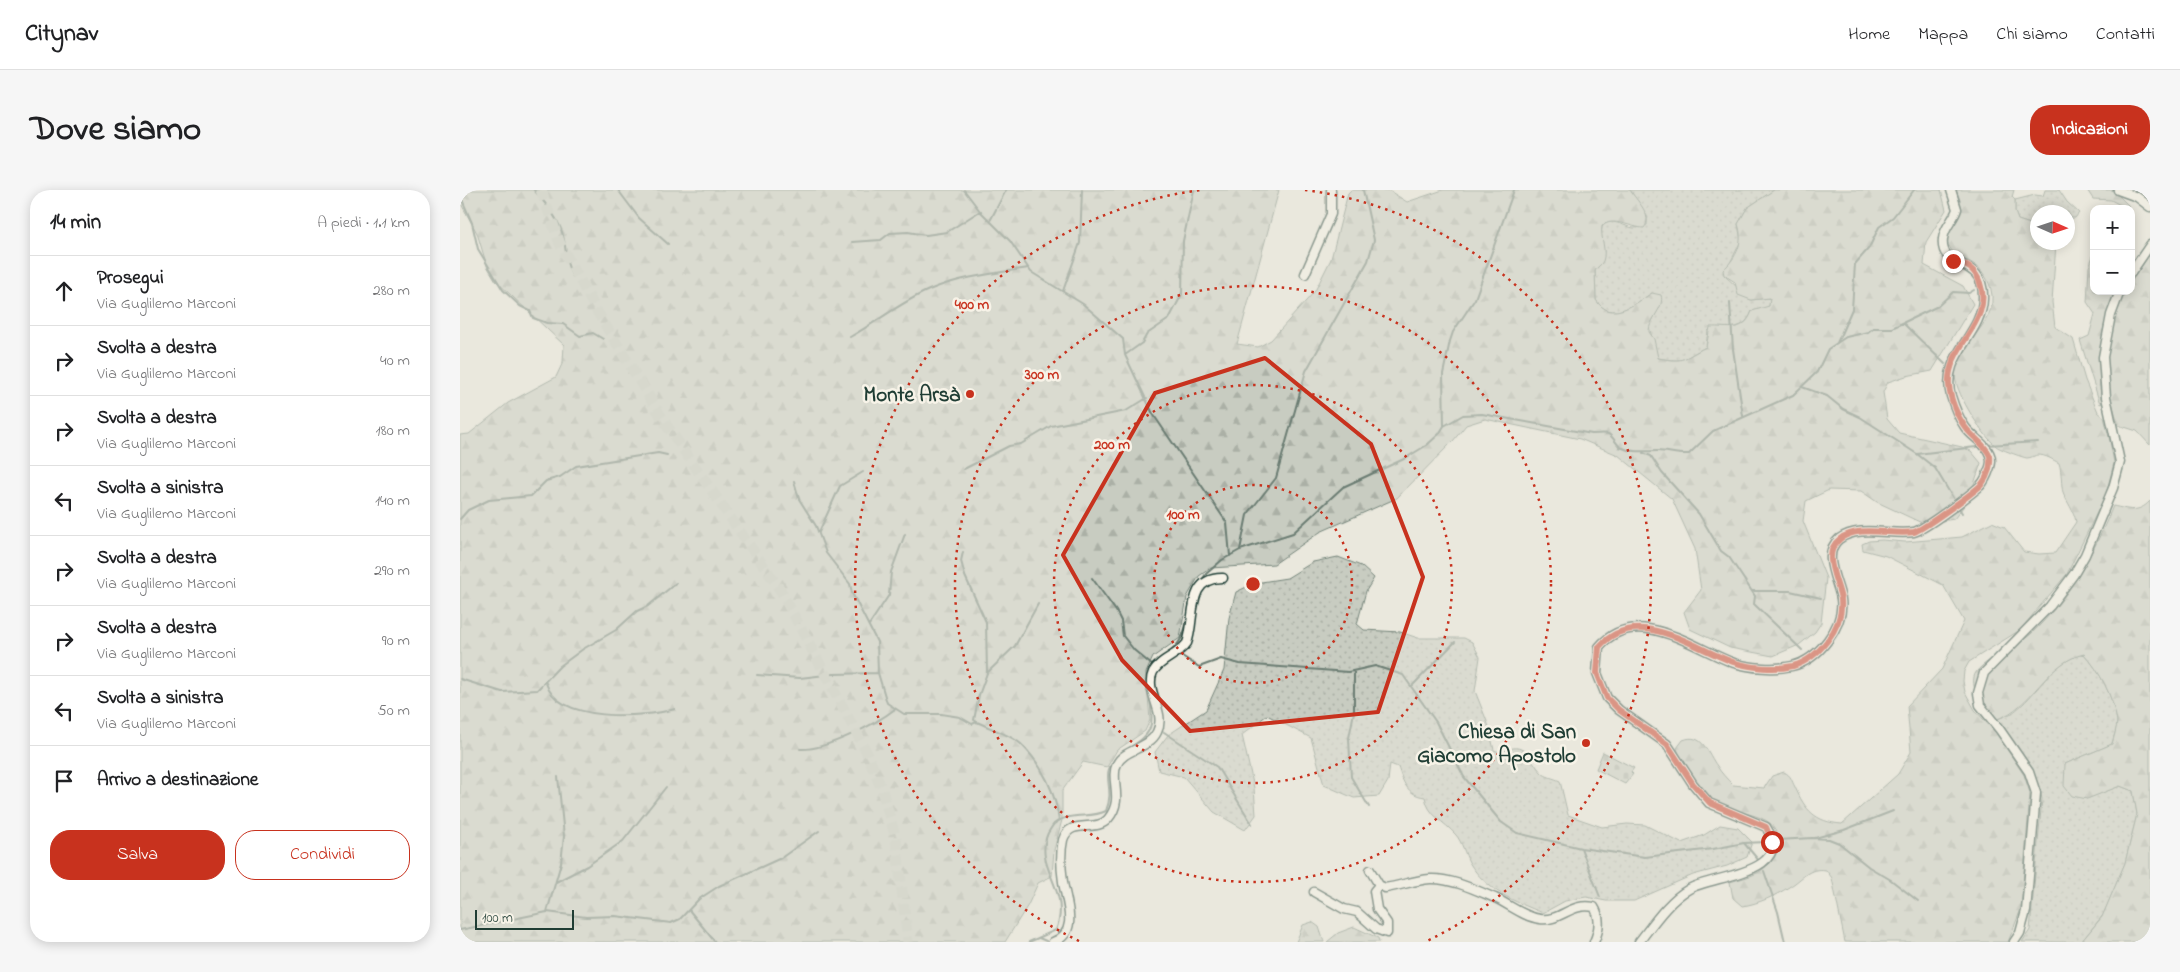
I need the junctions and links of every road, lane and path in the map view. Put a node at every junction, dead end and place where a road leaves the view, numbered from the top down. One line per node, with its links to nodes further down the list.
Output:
1 (1331, 190): 7 (street)
2 (1951, 190): 15 (street)
3 (2118, 190): 4 (street)
4 (2150, 207)
5 (2150, 245): 6 (street)
6 (2135, 267)
7 (1306, 274)
8 (2119, 295): 16 (street)
9 (1224, 578): 13 (street)
10 (1370, 870): 11 (street)
11 (1379, 885): 12 (street); 14 (street)
12 (1314, 892)
13 (1053, 942)
14 (1594, 942)
15 (1639, 942)
16 (2014, 942)

